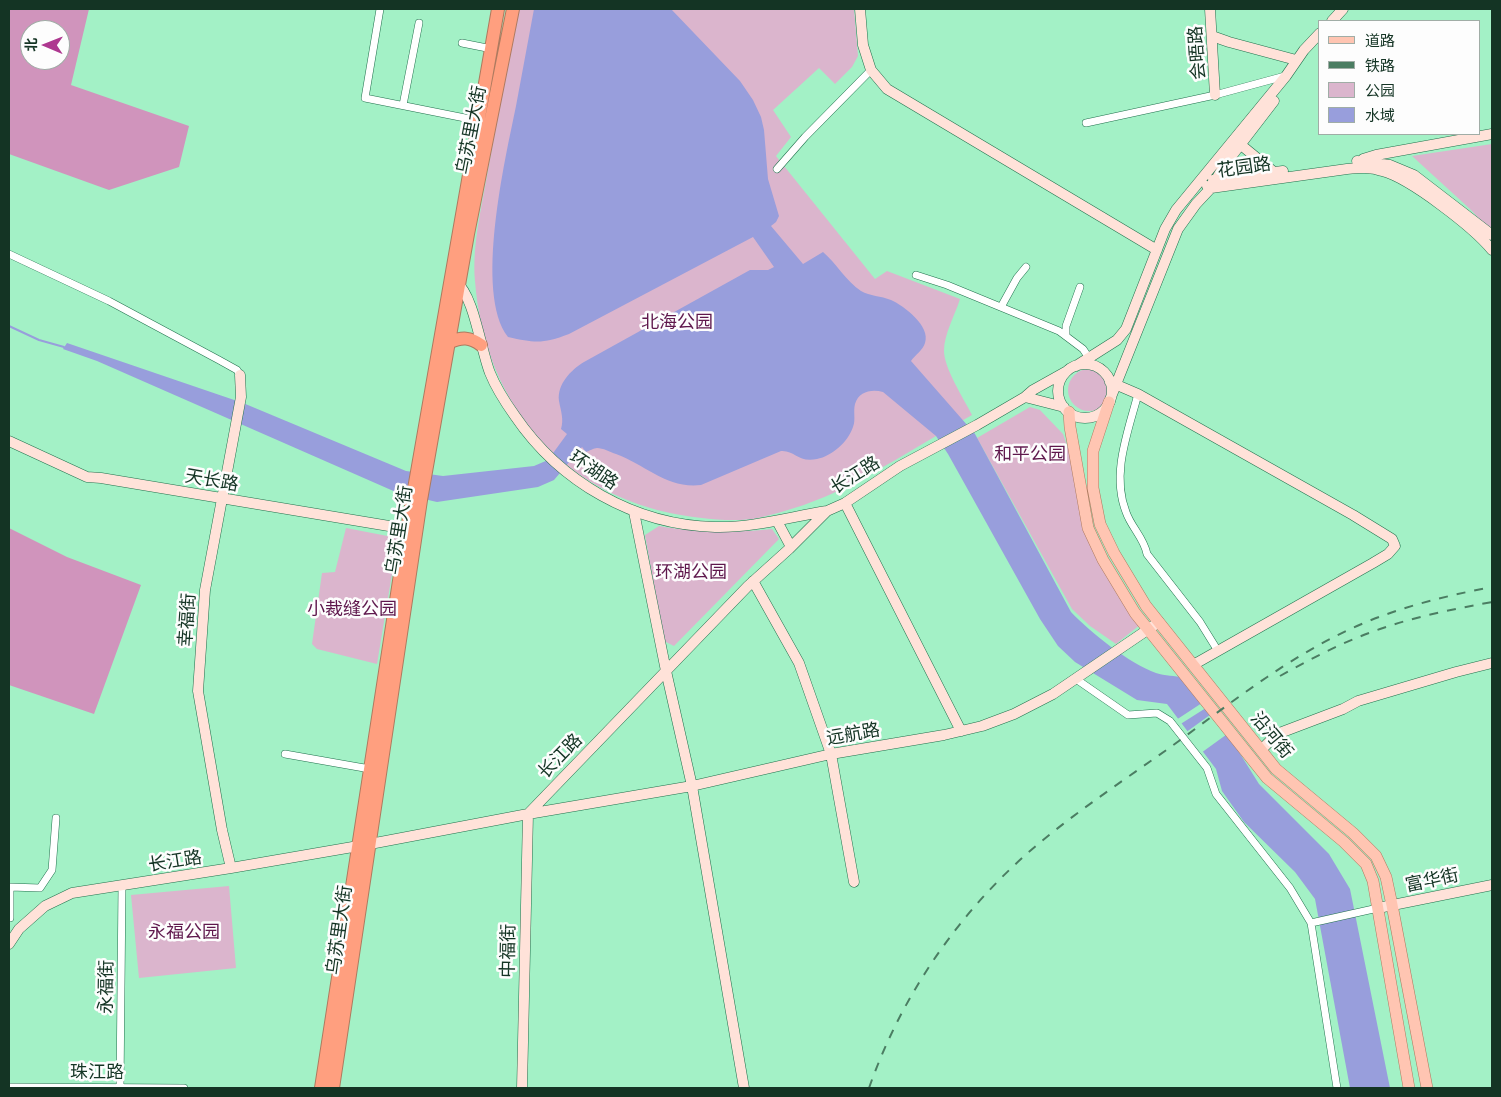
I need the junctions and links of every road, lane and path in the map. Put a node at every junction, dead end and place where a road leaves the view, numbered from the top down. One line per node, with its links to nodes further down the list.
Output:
1 (380, 9): 18 (street)
2 (498, 9): 12 (highway, 乌苏里大街)
3 (513, 9): 19 (highway, 乌苏里大街)
4 (860, 9): 14 (street)
5 (1210, 9): 10 (street, 会晤路)
6 (1343, 9): 7 (street)
7 (1333, 20)
8 (419, 23): 18 (street)
9 (1318, 35): 13 (street, 长江路)
10 (1212, 36): 13 (street); 17 (street, 会晤路)
11 (462, 43): 12 (street)
12 (492, 49): 19 (highway, 乌苏里大街)
13 (1296, 60): 15 (street, 长江路)
14 (871, 70): 24 (street); 29 (street)
15 (1286, 76): 16 (street, 长江路); 17 (street)
16 (1277, 87): 22 (street); 26 (street, 长江路)
17 (1215, 94): 20 (street)
18 (403, 105): 19 (street)
19 (485, 122): 34 (highway, 乌苏里大街)
20 (1086, 123)
21 (1492, 134): 23 (street)
22 (1241, 145): 25 (street); 27 (street)
23 (1358, 161): 25 (street, 花园路); 28 (street, 花园路)
24 (777, 169)
25 (1274, 172): 27 (street, 花园路)
26 (1200, 182): 27 (street, 花园路); 29 (street, 长江路)
27 (1213, 184): 30 (street, 花园路); 43 (street)
28 (1492, 235)
29 (1157, 250): 40 (street, 长江路)
30 (1492, 250)
31 (9, 254): 42 (street)
32 (1026, 267): 36 (street)
33 (916, 275): 36 (street)
34 (456, 282): 38 (highway, 乌苏里大街); 39 (street, 环湖路); 49 (highway, 乌苏里大街)
35 (1080, 287): 37 (street)
36 (1001, 307): 37 (street)
37 (1066, 336): 40 (street)
38 (450, 342): 39 (highway); 49 (highway, 乌苏里大街)
39 (481, 345): 53 (street, 环湖路)
40 (1089, 358): 41 (street, 长江路)
41 (1071, 368): 43 (street); 45 (street, 长江路); 47 (street)
42 (240, 375): 50 (street, 幸福街)
43 (1114, 383): 44 (street); 46 (street)
44 (1138, 394): 60 (street); 60 (street)
45 (1026, 397): 47 (street); 51 (street, 长江路)
46 (1109, 402): 47 (street); 58 (main road, 沿河街)
47 (1066, 410): 59 (main road, 沿河街)
48 (9, 441): 50 (street, 天长路)
49 (421, 475): 55 (highway, 乌苏里大街)
50 (221, 498): 55 (street, 天长路); 74 (street, 幸福街)
51 (845, 503): 52 (street, 长江路); 65 (street)
52 (827, 511): 54 (street, 环湖路); 56 (street, 长江路)
53 (634, 512): 54 (street, 环湖路); 63 (street)
54 (777, 521): 56 (street)
55 (412, 530): 69 (highway, 乌苏里大街); 73 (highway, 乌苏里大街)
56 (791, 547): 57 (street, 长江路)
57 (753, 581): 63 (street, 长江路); 68 (street)
58 (1159, 622): 59 (street, 远航路); 62 (main road, 沿河街)
59 (1148, 629): 64 (street, 远航路); 79 (main road, 沿河街)
60 (1218, 651): 62 (street)
61 (1492, 663): 66 (street)
62 (1193, 665): 66 (main road, 沿河街)
63 (666, 671): 70 (street); 71 (street, 长江路)
64 (1076, 679): 65 (street, 远航路); 81 (street)
65 (961, 731): 68 (street, 远航路)
66 (1261, 750): 78 (main road, 沿河街)
67 (285, 754): 69 (street)
68 (831, 754): 70 (street, 远航路); 75 (street)
69 (370, 769): 73 (highway, 乌苏里大街)
70 (692, 786): 71 (street, 远航路); 89 (street)
71 (528, 814): 73 (street, 长江路); 88 (street, 中福街)
72 (56, 818): 80 (street)
73 (364, 845): 74 (street, 长江路); 86 (highway, 乌苏里大街); 87 (highway, 乌苏里大街)
74 (231, 868): 77 (street, 长江路)
75 (854, 882)
76 (1492, 884): 78 (street, 富华街)
77 (122, 886): 82 (street, 长江路); 84 (street, 永福街)
78 (1392, 905): 79 (street, 富华街); 92 (main road, 沿河街)
79 (1378, 908): 81 (street); 91 (main road, 沿河街)
80 (10, 918)
81 (1311, 923): 90 (street)
82 (9, 944)
83 (9, 1086): 84 (street, 珠江路)
84 (120, 1087): 85 (street, 珠江路)
85 (184, 1088)
86 (321, 1088)
87 (333, 1088)
88 (522, 1088)
89 (744, 1088)
90 (1337, 1088)
91 (1409, 1088)
92 (1427, 1088)

